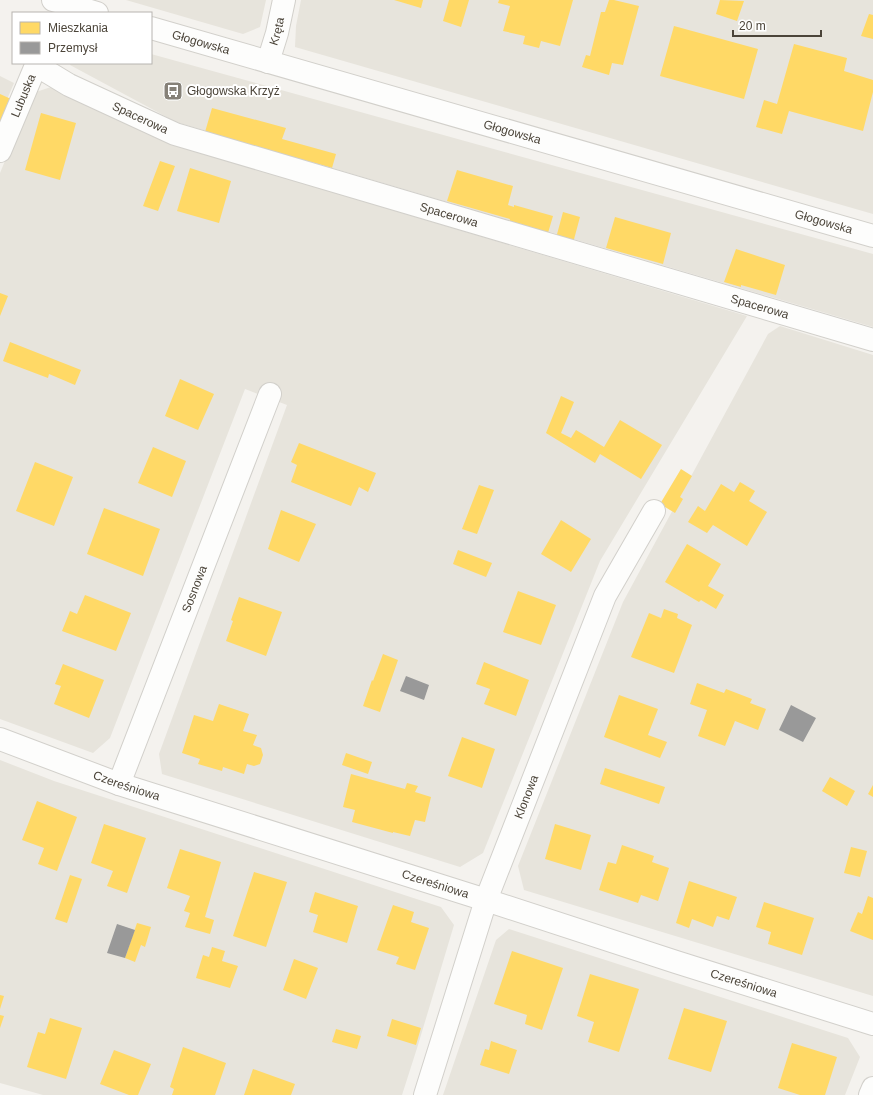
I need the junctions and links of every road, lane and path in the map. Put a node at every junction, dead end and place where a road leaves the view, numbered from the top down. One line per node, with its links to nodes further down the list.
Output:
1 (284, 0): 5 (street, Kręta)
2 (57, 5): 3 (street)
3 (93, 12)
4 (152, 28): 5 (street, Głogowska)
5 (268, 62): 8 (street, Głogowska)
6 (36, 64): 7 (street, Lubuska); 9 (street, Spacerowa)
7 (0, 150)
8 (873, 236)
9 (873, 340)
10 (270, 394): 13 (street, Sosnowa)
11 (654, 511): 14 (street, Klonowa)
12 (0, 738): 13 (street, Czereśniowa)
13 (119, 784): 14 (street, Czereśniowa)
14 (486, 900): 15 (street, Czereśniowa); 17 (street, Klonowa)
15 (873, 1024)
16 (873, 1088): 18 (street)
17 (425, 1095)
18 (870, 1095)

